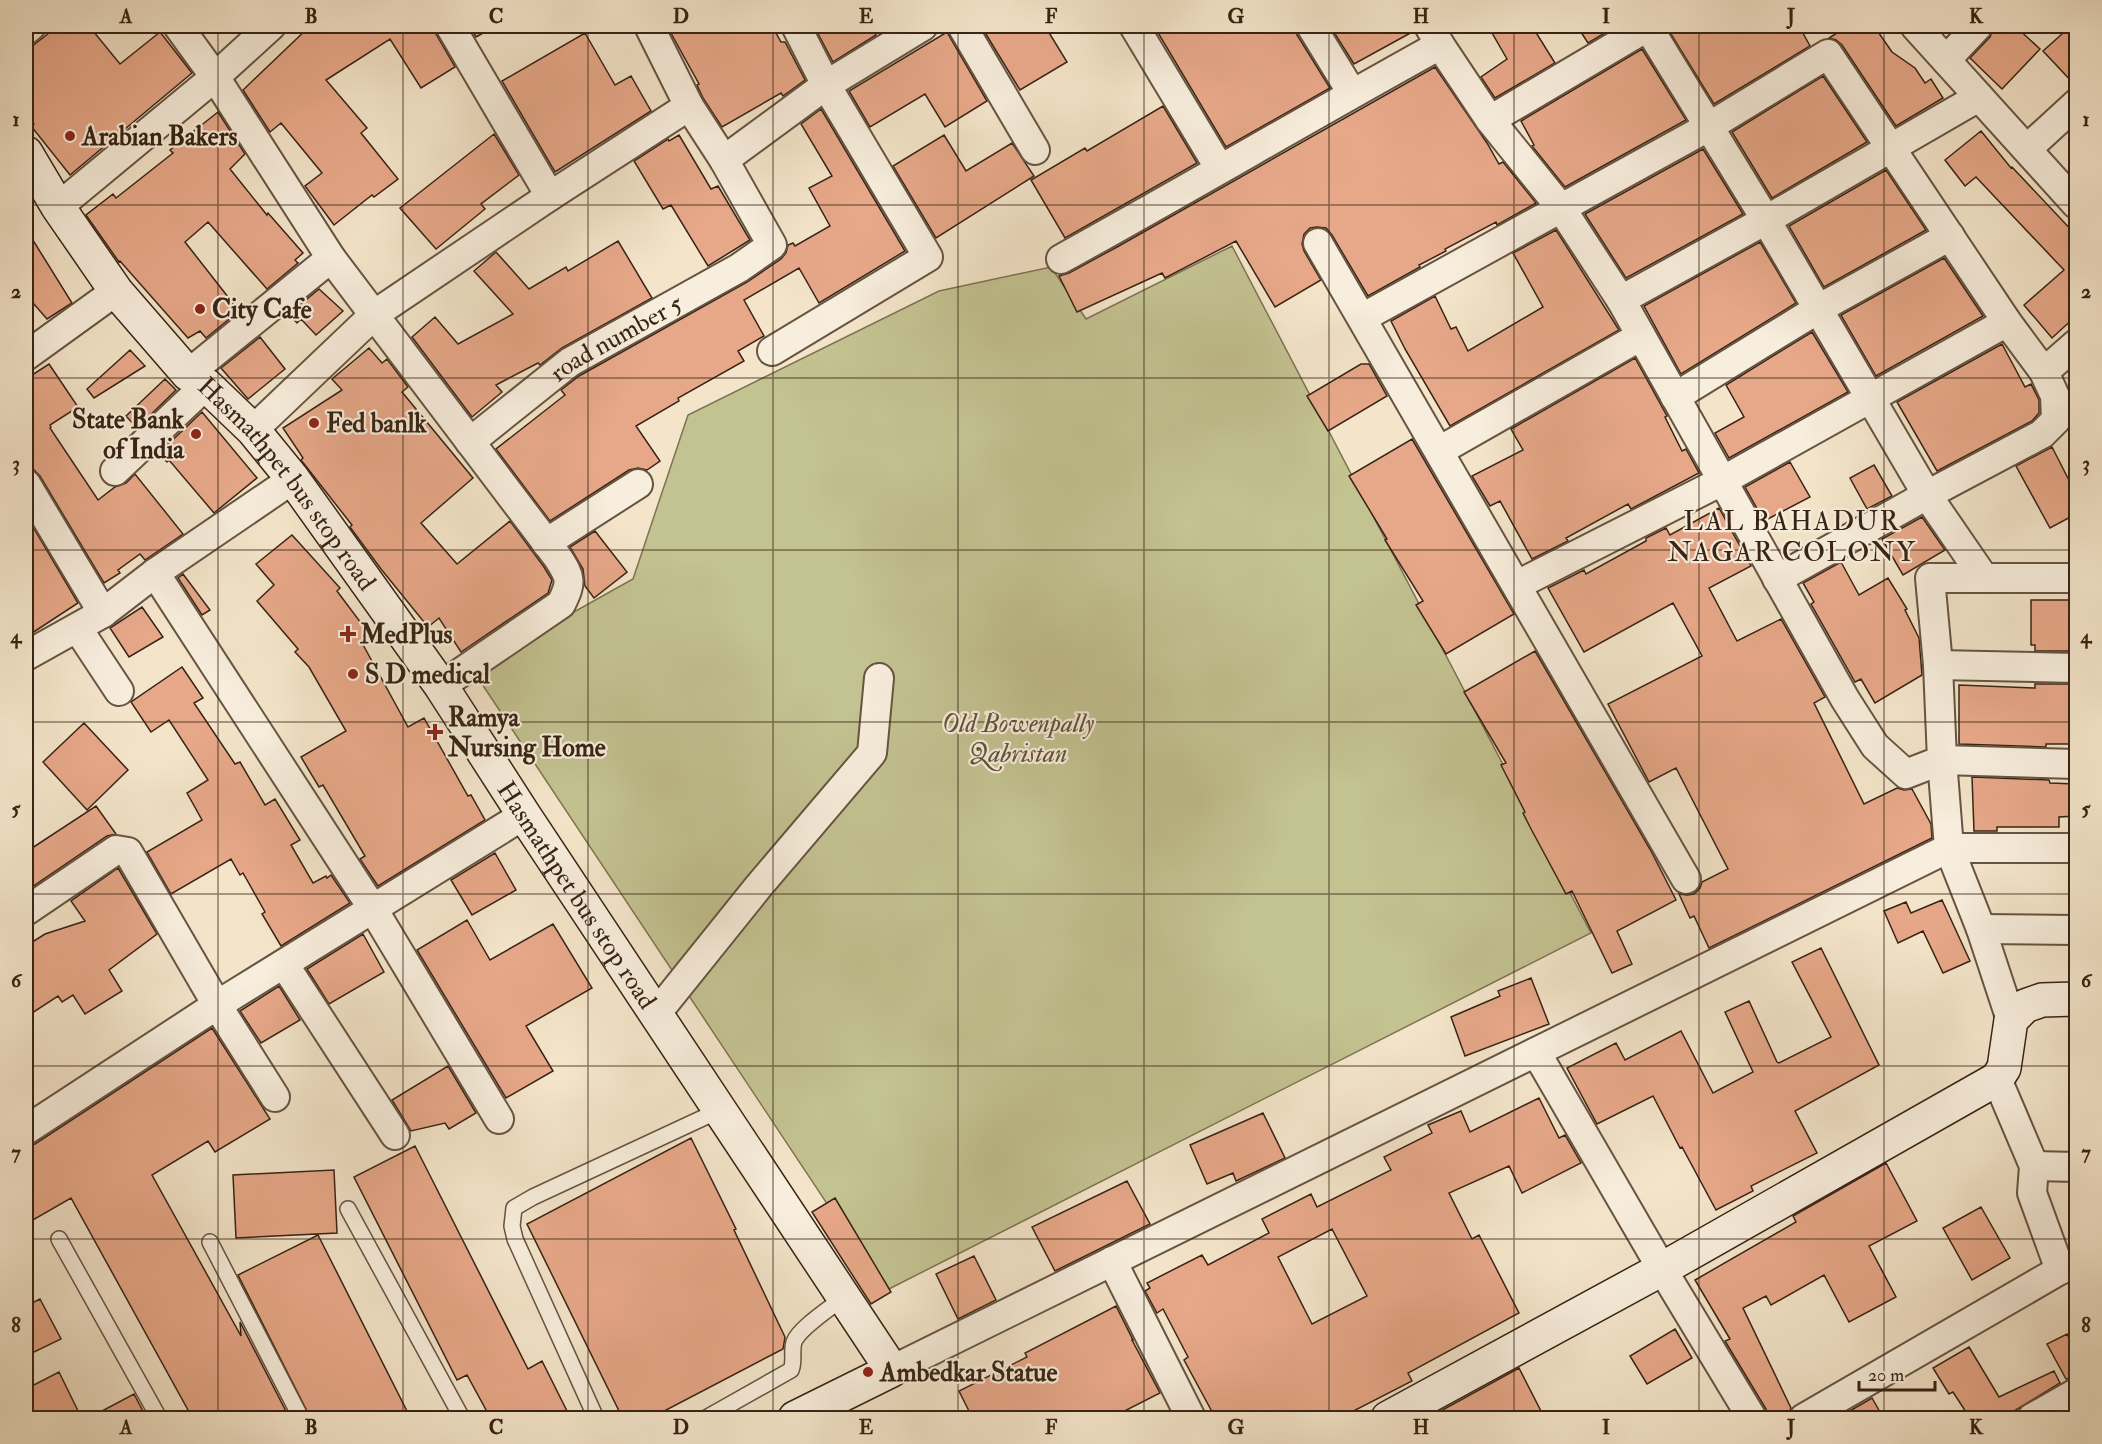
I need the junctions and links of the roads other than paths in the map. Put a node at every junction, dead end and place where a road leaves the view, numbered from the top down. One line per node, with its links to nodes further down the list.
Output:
1 (31, 26): 14 (street)
2 (178, 26): 17 (street)
3 (271, 26): 17 (street)
4 (450, 26): 31 (street)
5 (649, 26): 22 (street)
6 (796, 26): 18 (street)
7 (923, 26): 18 (street)
8 (962, 26): 27 (street)
9 (1134, 26): 30 (street)
10 (1311, 26): 19 (street)
11 (1648, 26): 23 (street); 24 (street)
12 (1915, 26): 16 (street)
13 (1978, 26): 16 (street)
14 (26, 30)
15 (1435, 35): 19 (street); 23 (street)
16 (1946, 60): 20 (street)
17 (215, 77): 33 (street); 38 (street)
18 (826, 85): 29 (street); 48 (street)
19 (1352, 93): 30 (street)
20 (1979, 97): 25 (street); 26 (street)
21 (2076, 104): 26 (street)
22 (689, 106): 29 (street); 31 (street)
23 (1490, 120): 34 (street)
24 (1710, 126): 25 (street); 34 (street); 35 (street)
25 (1890, 148): 35 (street); 36 (street)
26 (2027, 148): 32 (street)
27 (1035, 150)
28 (26, 153): 33 (street, Hasmathpet bus stop road)
29 (724, 160): 55 (street, road number 5)
30 (1220, 169): 39 (street)
31 (550, 196): 43 (street)
32 (2076, 204)
33 (58, 207): 40 (street, Hasmathpet bus stop road)
34 (1561, 208): 41 (street); 44 (street)
35 (1766, 220): 41 (street); 42 (street)
36 (1950, 236): 42 (street); 45 (street)
37 (1318, 243): 44 (street)
38 (331, 258): 43 (street); 51 (street)
39 (1061, 259)
40 (116, 291): 49 (street); 51 (street, Hasmathpet bus stop road)
41 (1621, 300): 46 (street)
42 (1818, 309): 52 (street); 53 (street)
43 (375, 314): 54 (street); 55 (street)
44 (1362, 318): 56 (street)
45 (2007, 322): 50 (street); 53 (street)
46 (1641, 336): 52 (street); 56 (street)
47 (2076, 344): 50 (street)
48 (772, 351)
49 (26, 356)
50 (2044, 372): 62 (street)
51 (197, 379): 54 (street, Hasmathpet bus stop road); 57 (street)
52 (1675, 397): 59 (street)
53 (1870, 397): 59 (street); 62 (street)
54 (253, 430): 58 (street, Hasmathpet bus stop road)
55 (470, 442): 63 (street)
56 (1439, 451): 68 (street)
57 (116, 471)
58 (293, 479): 64 (street); 75 (street, Hasmathpet bus stop road)
59 (1722, 481): 67 (street); 68 (street)
60 (26, 484): 69 (street)
61 (638, 484): 63 (street)
62 (1927, 495): 65 (street); 67 (street)
63 (546, 543): 75 (street)
64 (155, 573): 69 (street); 83 (street)
65 (1984, 578): 66 (street); 72 (street)
66 (2076, 578)
67 (1777, 579): 77 (street)
68 (1516, 585): 82 (street)
69 (103, 613): 70 (street)
70 (78, 629): 71 (street); 76 (street)
71 (26, 656)
72 (1938, 665): 73 (street); 77 (street)
73 (2076, 668)
74 (879, 678): 90 (street)
75 (441, 686): 79 (street, Hasmathpet bus stop road)
76 (118, 691)
77 (1942, 760): 78 (street); 80 (street)
78 (2076, 764)
79 (524, 815): 83 (street); 90 (street, Hasmathpet bus stop road)
80 (1949, 848): 81 (street); 85 (street); 92 (street)
81 (2076, 848)
82 (1686, 879)
83 (374, 909): 87 (street); 96 (street)
84 (26, 911): 89 (street)
85 (1981, 930): 86 (street); 91 (street)
86 (2076, 930)
87 (284, 964): 89 (street); 98 (street)
88 (2076, 999): 91 (street)
89 (217, 1005): 94 (street); 97 (street)
90 (656, 1014): 95 (street, Hasmathpet bus stop road)
91 (2011, 1020): 93 (street)
92 (1536, 1052): 104 (street); 106 (street)
93 (1997, 1079): 99 (street); 106 (street)
94 (274, 1097)
95 (720, 1110): 107 (street, Hasmathpet bus stop road); 113 (lane)
96 (499, 1119)
97 (26, 1130)
98 (394, 1135)
99 (2034, 1166): 100 (street); 105 (street)
100 (2076, 1167)
101 (348, 1209): 112 (lane)
102 (59, 1239): 110 (lane)
103 (210, 1242): 111 (lane)
104 (1112, 1261): 108 (street); 116 (street)
105 (2068, 1266): 119 (street)
106 (1662, 1269): 117 (street); 118 (street)
107 (844, 1297): 108 (street, Hasmathpet bus stop road); 114 (lane)
108 (892, 1370): 115 (street)
109 (2076, 1393): 120 (street)
110 (159, 1419)
111 (302, 1419)
112 (462, 1419)
113 (596, 1419)
114 (706, 1419)
115 (795, 1419)
116 (1191, 1419)
117 (1388, 1419)
118 (1752, 1419)
119 (1804, 1419)
120 (2032, 1419)

